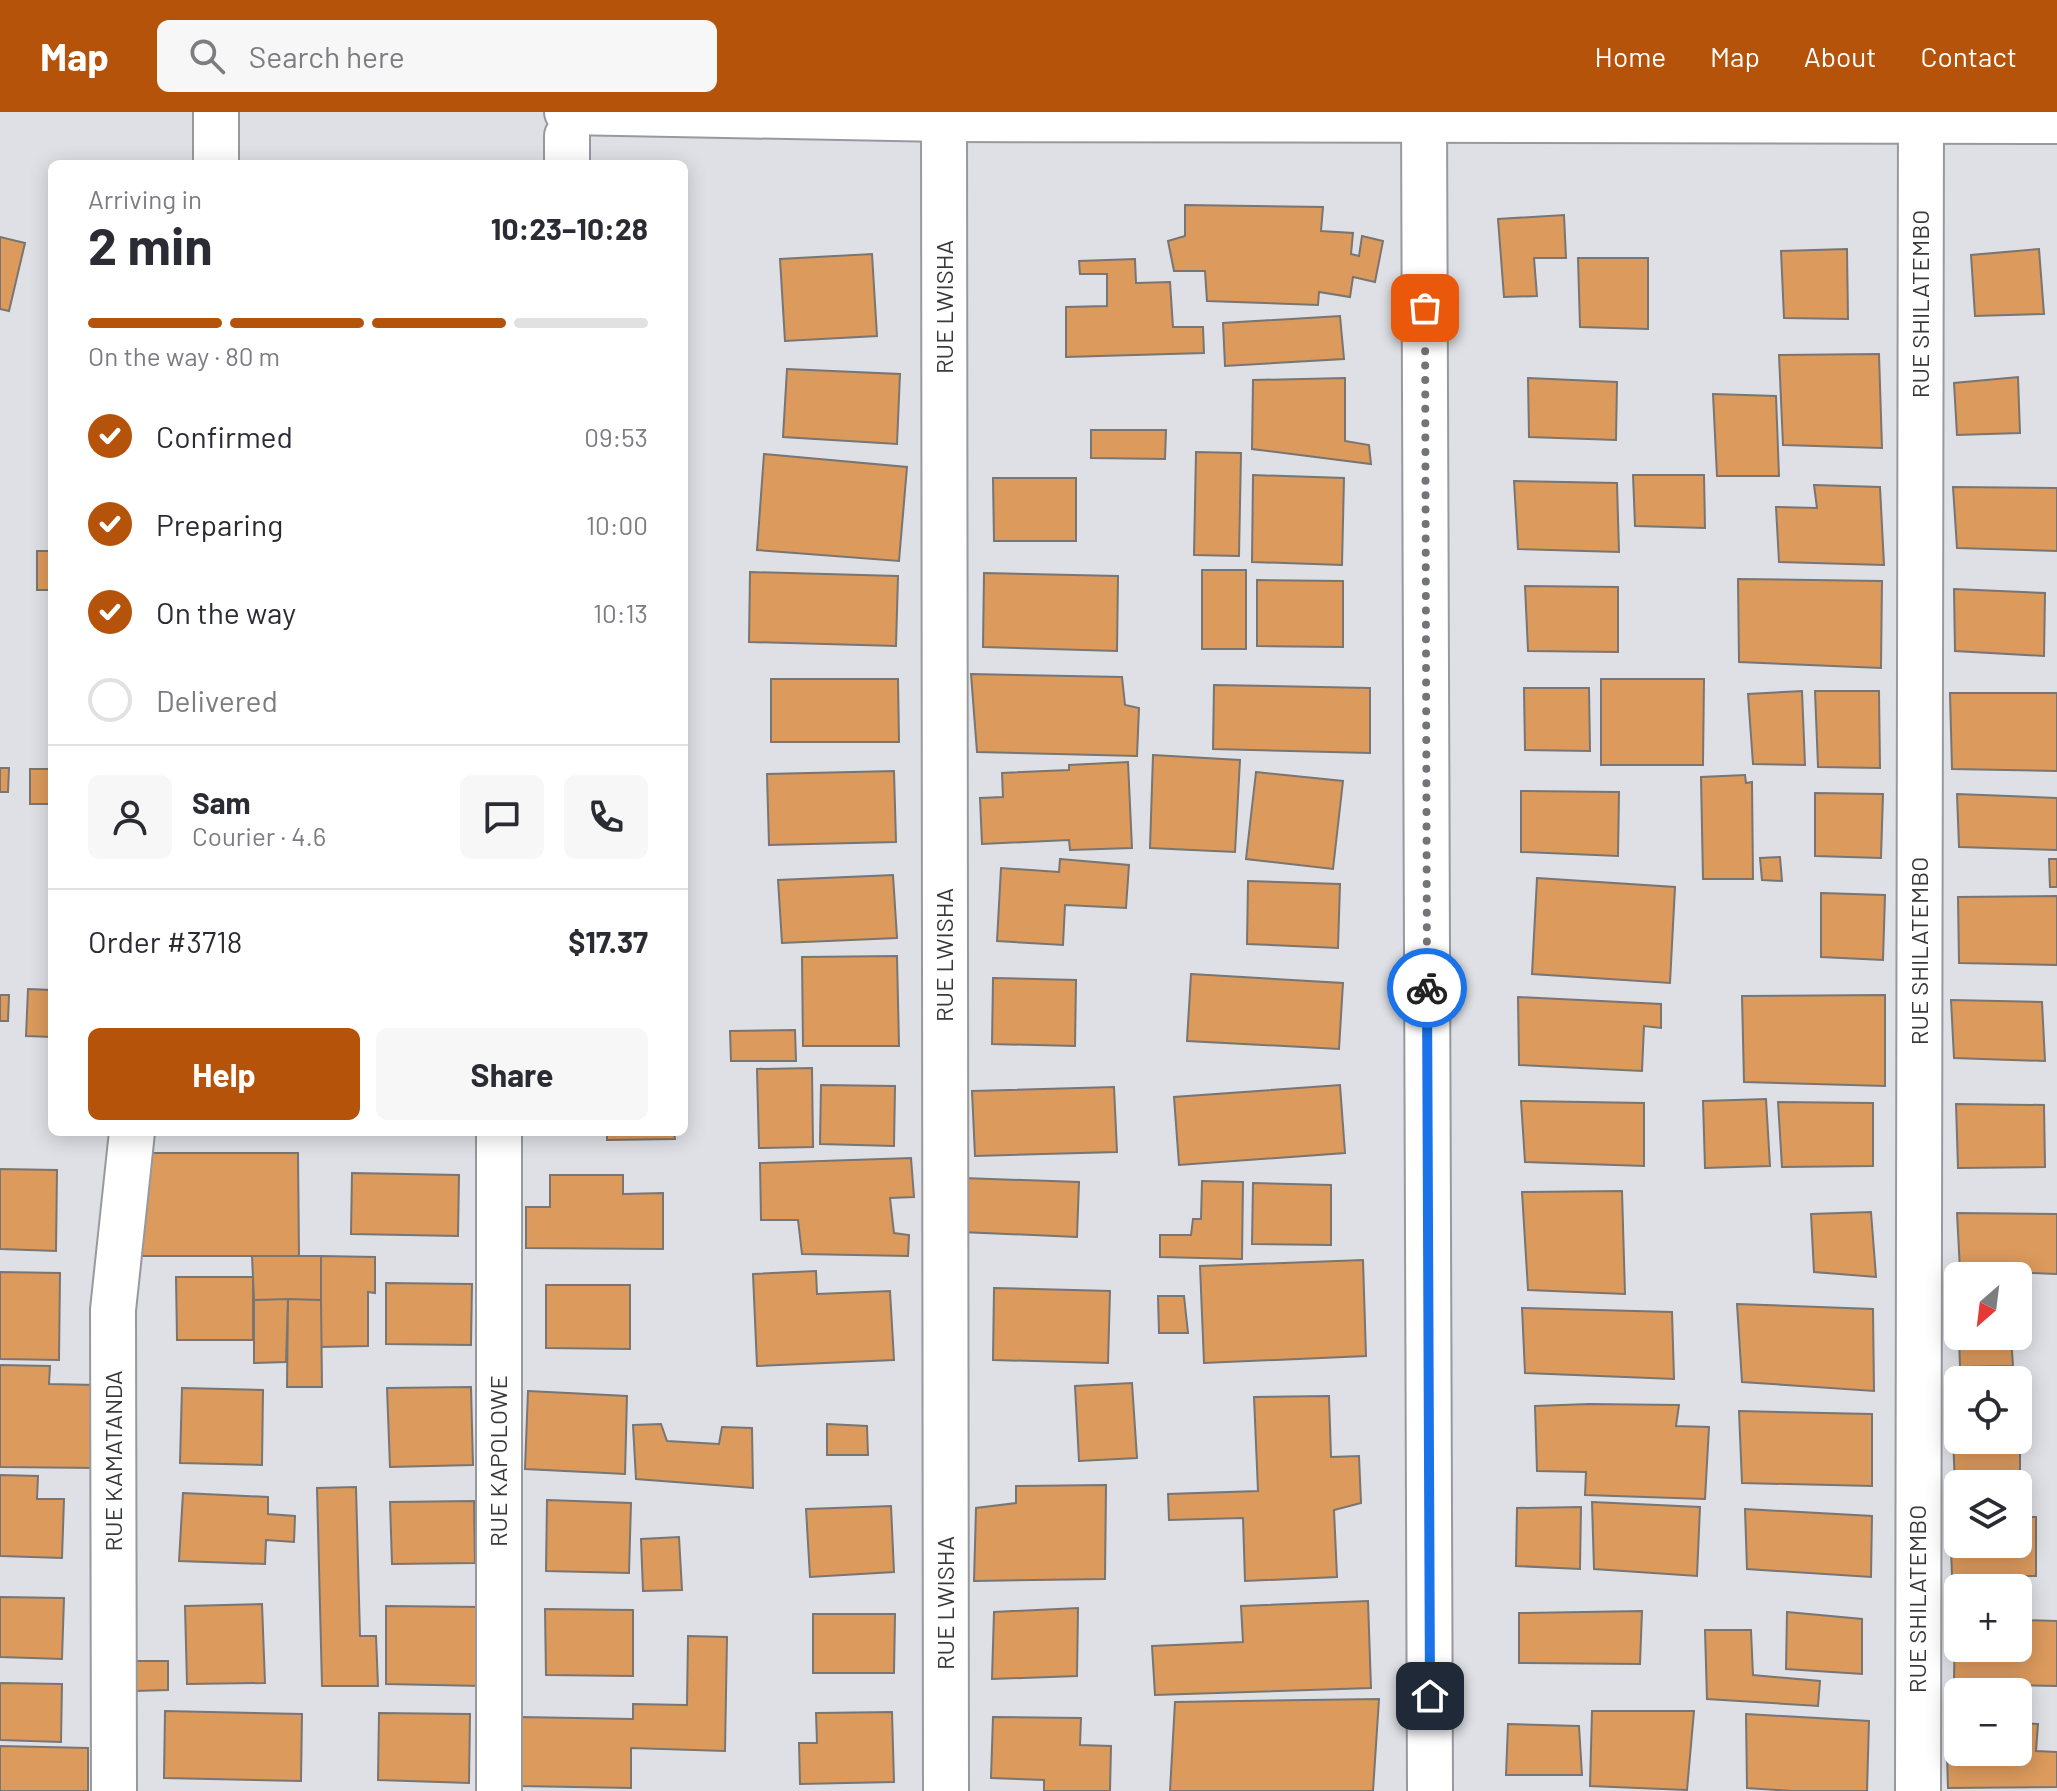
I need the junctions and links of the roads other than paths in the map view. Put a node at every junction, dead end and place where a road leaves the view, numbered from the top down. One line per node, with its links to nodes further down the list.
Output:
1 (216, 112): 7 (street)
2 (1424, 115): 3 (street); 4 (street); 13 (street)
3 (1921, 117): 5 (street); 14 (street, RUE SHILATEMBO)
4 (944, 119): 6 (street); 12 (street, RUE LWISHA)
5 (2057, 121)
6 (567, 137)
7 (216, 160)
8 (132, 1136): 10 (street, RUE KAMATANDA)
9 (499, 1136): 11 (street, RUE KAPOLOWE)
10 (114, 1791)
11 (499, 1791)
12 (946, 1791)
13 (1430, 1791)
14 (1918, 1791)

